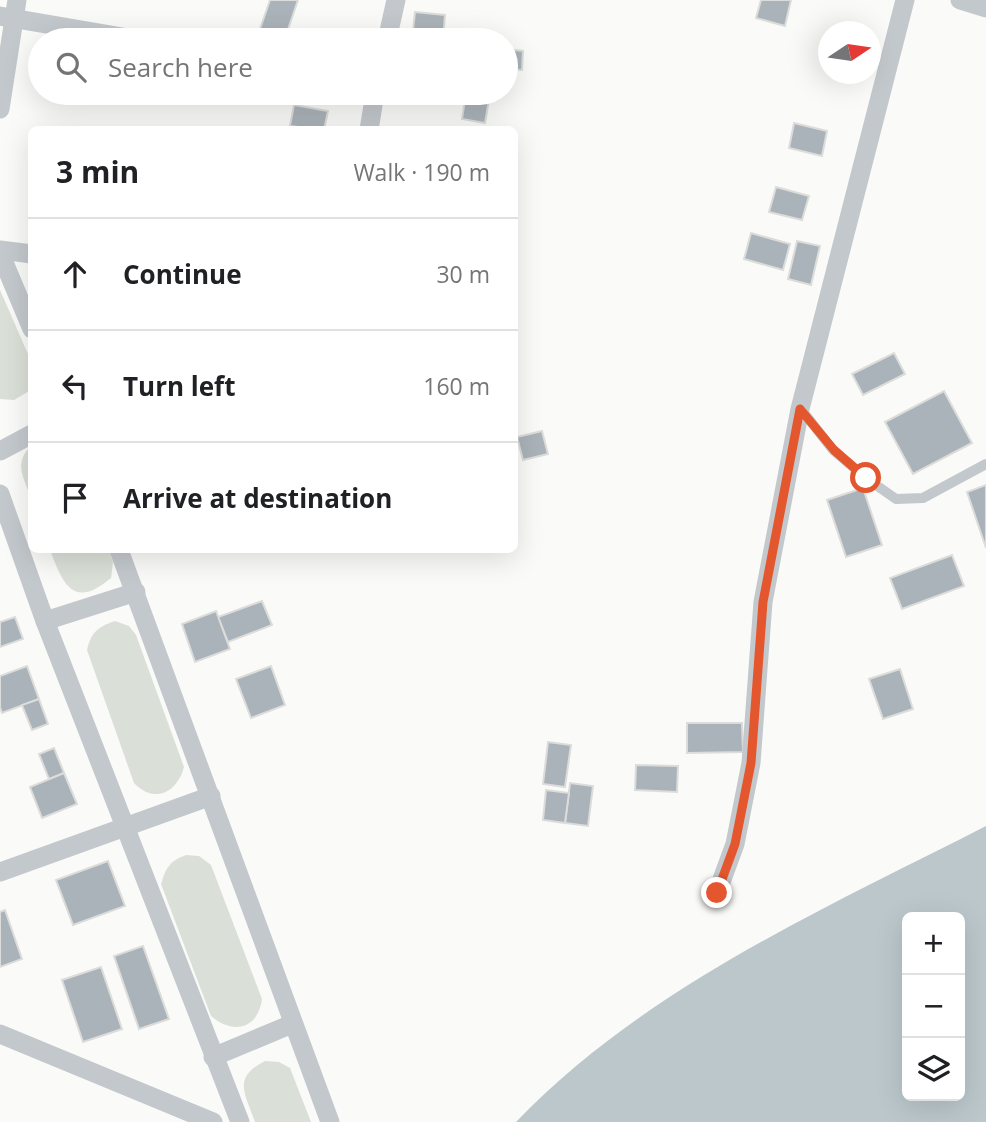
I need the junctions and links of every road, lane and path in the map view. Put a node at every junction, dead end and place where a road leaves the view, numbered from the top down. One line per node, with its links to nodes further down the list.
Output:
1 (396, 0): 7 (street)
2 (905, 0): 14 (street)
3 (960, 0): 4 (street)
4 (986, 8)
5 (11, 11): 6 (street); 9 (street)
6 (86, 28)
7 (390, 28)
8 (373, 105): 10 (street)
9 (0, 109)
10 (370, 126)
11 (0, 252): 12 (street); 13 (street)
12 (28, 254)
13 (28, 320)
14 (800, 409): 17 (lane); 25 (street)
15 (28, 436): 16 (street)
16 (0, 451)
17 (986, 464)
18 (0, 494): 21 (street)
19 (120, 553): 20 (street)
20 (136, 592): 21 (street); 22 (street)
21 (46, 621): 23 (street)
22 (211, 796): 23 (street); 26 (street)
23 (125, 827): 24 (street); 28 (street)
24 (0, 872)
25 (717, 893)
26 (292, 1024): 28 (street); 31 (street)
27 (0, 1034): 29 (street)
28 (213, 1056): 30 (street)
29 (213, 1122)
30 (240, 1122)
31 (330, 1122)

